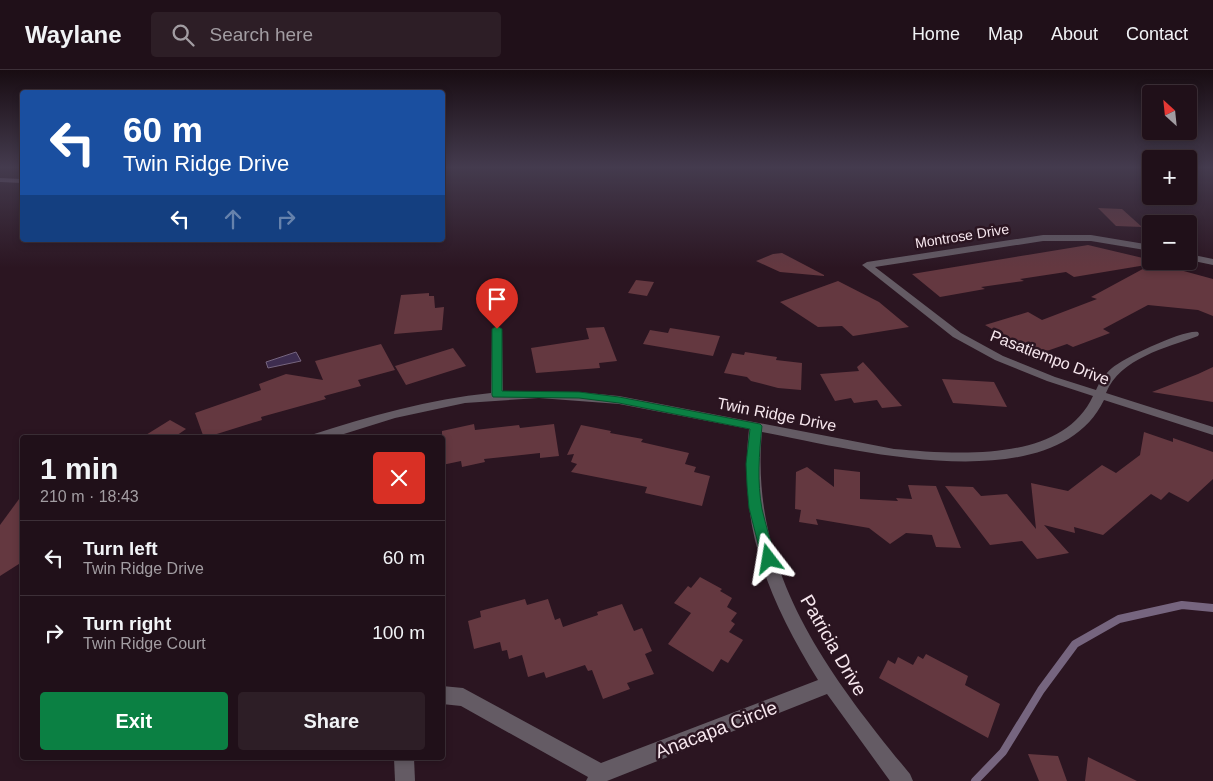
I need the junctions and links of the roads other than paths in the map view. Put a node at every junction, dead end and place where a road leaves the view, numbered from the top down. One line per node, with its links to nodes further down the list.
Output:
1 (1142, 246): 4 (street, Montrose Drive)
2 (1197, 259): 3 (street)
3 (1213, 262)
4 (867, 266): 7 (street, Pasatiempo Drive)
5 (497, 329): 8 (street)
6 (1194, 334): 7 (street, Twin Ridge Drive)
7 (1100, 394): 9 (street, Twin Ridge Drive); 10 (street, Pasatiempo Drive)
8 (497, 395): 9 (street, Twin Ridge Drive); 11 (street, Twin Ridge Drive)
9 (756, 426): 12 (street, Patricia Drive)
10 (1213, 430)
11 (325, 435)
12 (831, 684): 15 (street, Anacapa Circle); 17 (street, Patricia Drive)
13 (445, 695): 15 (street, Anacapa Circle)
14 (404, 760): 16 (street)
15 (598, 777)
16 (405, 781)
17 (903, 781)

